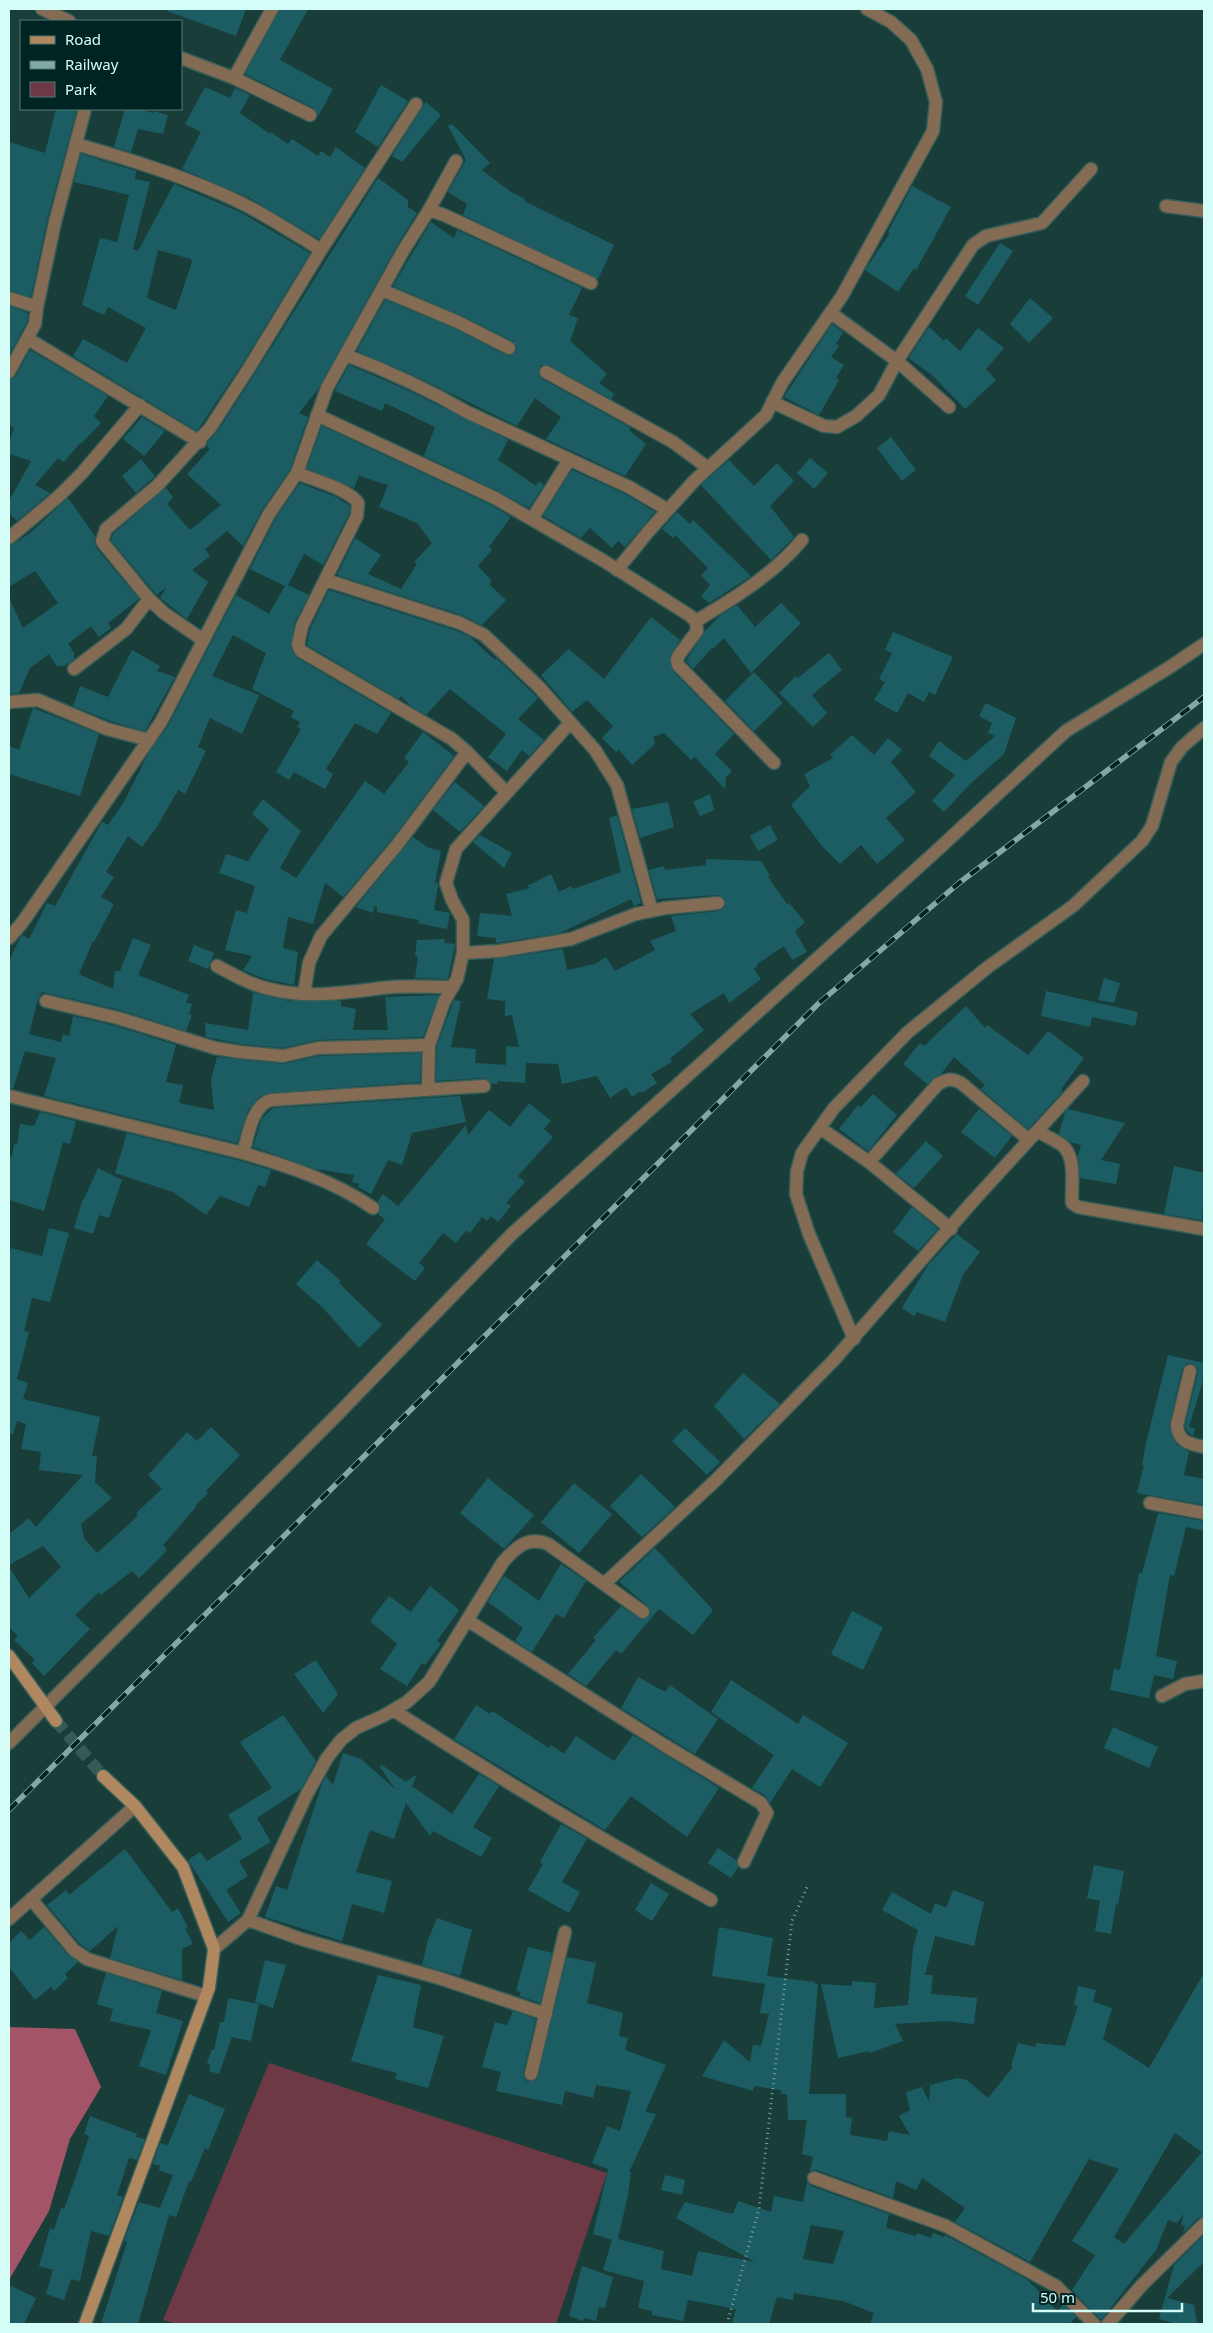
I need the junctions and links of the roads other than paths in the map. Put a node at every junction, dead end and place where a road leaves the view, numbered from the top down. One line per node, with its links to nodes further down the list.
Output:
1 (42, 9): 4 (street)
2 (272, 9): 6 (street)
3 (867, 9): 21 (street)
4 (67, 20)
5 (182, 58): 6 (street)
6 (234, 78): 9 (street)
7 (416, 104): 16 (street)
8 (85, 110): 10 (street)
9 (310, 115)
10 (76, 144): 16 (street); 20 (street)
11 (456, 161): 14 (street)
12 (1090, 169): 25 (street)
13 (1166, 206): 15 (street)
14 (429, 210): 17 (street); 18 (street)
15 (1204, 211)
16 (321, 250): 32 (street)
17 (591, 283)
18 (382, 290): 23 (street); 24 (street)
19 (9, 298): 20 (street)
20 (37, 307): 22 (street)
21 (831, 313): 25 (street); 28 (street)
22 (28, 339): 26 (street); 29 (street)
23 (509, 348)
24 (346, 355): 31 (street); 33 (street)
25 (897, 361): 28 (street); 30 (street)
26 (9, 372)
27 (546, 372): 34 (street)
28 (772, 402): 34 (street)
29 (140, 405): 32 (street); 38 (street)
30 (950, 407)
31 (317, 414): 35 (street); 37 (street)
32 (200, 442): 42 (street)
33 (569, 460): 36 (street); 37 (street)
34 (708, 468): 36 (street)
35 (298, 474): 41 (street); 44 (street)
36 (668, 510): 40 (street)
37 (532, 520): 40 (street)
38 (9, 538)
39 (802, 540): 43 (street)
40 (617, 570): 43 (street)
41 (326, 580): 48 (street); 51 (street)
42 (149, 599): 44 (street); 46 (street)
43 (696, 621): 52 (street)
44 (203, 640): 50 (street)
45 (1204, 644): 85 (street)
46 (74, 670)
47 (9, 702): 50 (street)
48 (570, 723): 53 (street); 55 (street)
49 (1204, 728): 67 (street)
50 (148, 740): 56 (street)
51 (467, 752): 53 (street); 60 (street)
52 (774, 763)
53 (506, 792): 57 (street)
54 (718, 903): 55 (street)
55 (652, 911): 57 (street)
56 (9, 938)
57 (463, 952): 59 (street)
58 (218, 966): 60 (street)
59 (453, 987): 60 (street); 62 (street)
60 (304, 994)
61 (46, 1001): 62 (street)
62 (429, 1045): 65 (street)
63 (1083, 1082): 68 (street)
64 (484, 1086): 65 (street)
65 (428, 1090): 69 (street)
66 (9, 1096): 69 (street)
67 (820, 1128): 70 (street); 74 (street)
68 (1033, 1136): 70 (street); 72 (street); 73 (street)
69 (242, 1153): 71 (street)
70 (870, 1162): 72 (street)
71 (373, 1208)
72 (951, 1229): 74 (street)
73 (1204, 1229)
74 (854, 1339): 79 (street)
75 (1190, 1372): 76 (street)
76 (1204, 1447)
77 (1150, 1503): 78 (street)
78 (1204, 1513)
79 (604, 1584): 80 (street); 81 (street)
80 (643, 1612)
81 (467, 1620): 86 (street); 91 (street)
82 (9, 1656): 85 (street)
83 (1204, 1681): 84 (street)
84 (1162, 1696)
85 (44, 1706): 87 (street); 88 (street)
86 (392, 1710): 93 (street); 95 (street)
87 (56, 1721)
88 (9, 1743)
89 (103, 1776): 90 (street)
90 (135, 1806): 92 (street); 97 (street)
91 (744, 1862)
92 (31, 1900): 94 (street); 98 (street)
93 (711, 1900)
94 (9, 1920)
95 (248, 1920): 97 (street); 99 (street)
96 (565, 1932): 99 (street)
97 (214, 1949): 98 (street)
98 (206, 1996): 103 (street)
99 (546, 2014): 100 (street)
100 (531, 2074)
101 (814, 2178): 104 (street)
102 (1204, 2224): 105 (street)
103 (85, 2324)
104 (1094, 2324)
105 (1108, 2324)

